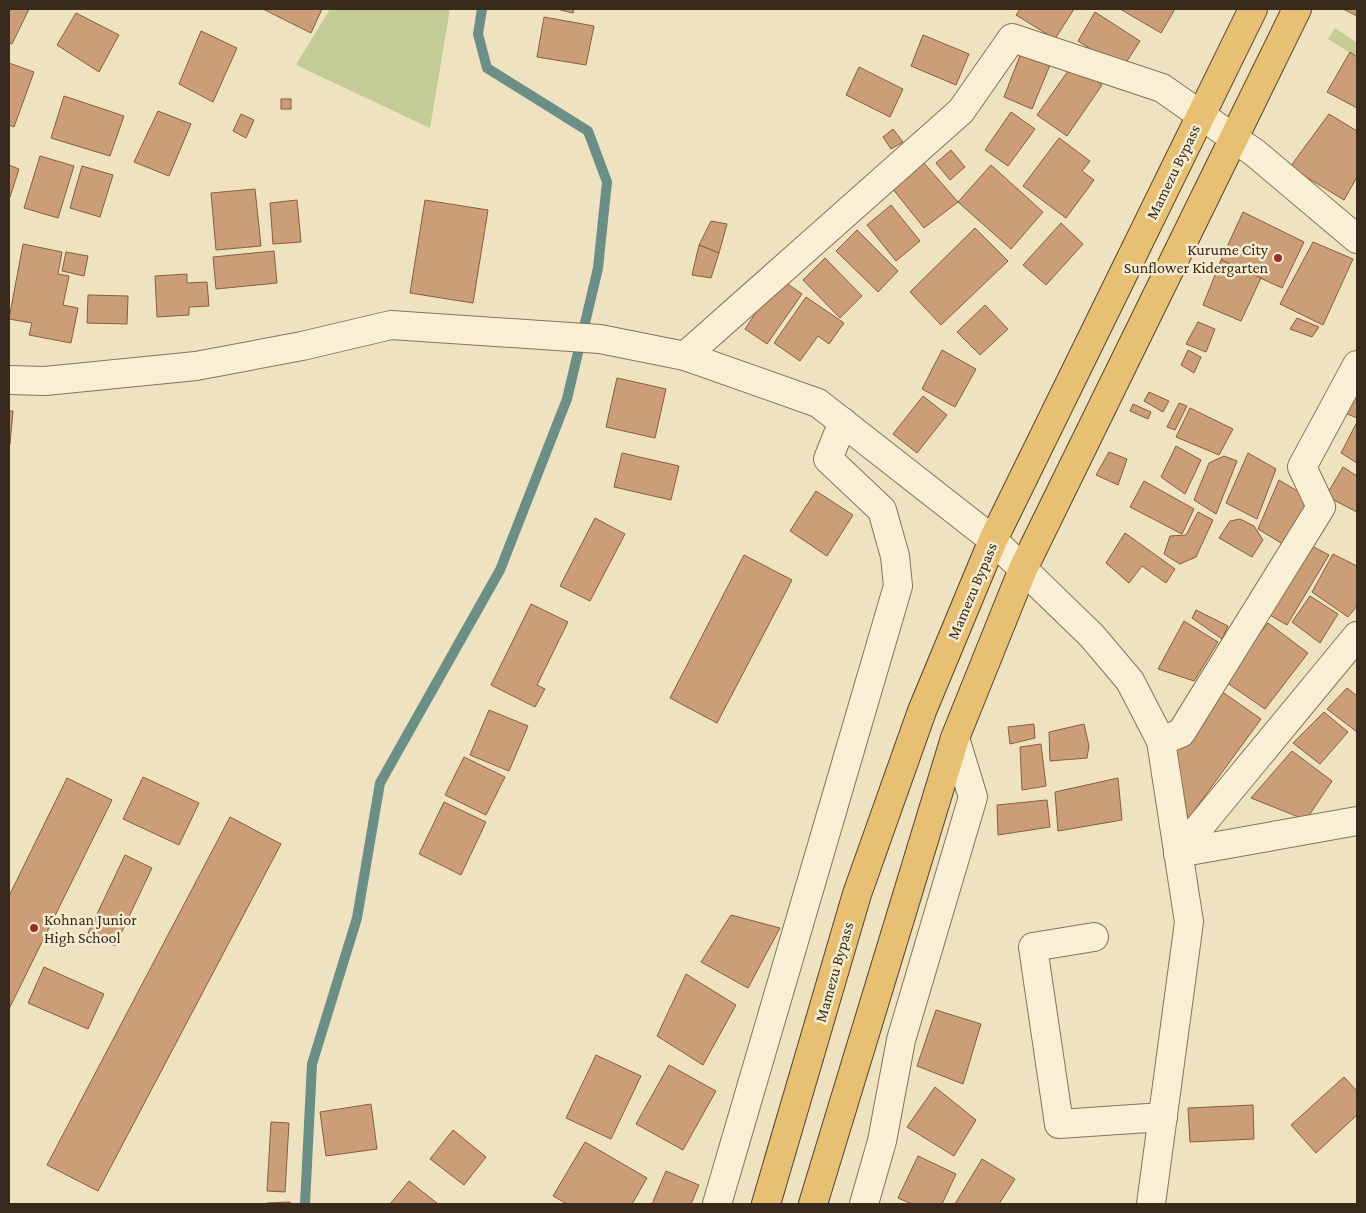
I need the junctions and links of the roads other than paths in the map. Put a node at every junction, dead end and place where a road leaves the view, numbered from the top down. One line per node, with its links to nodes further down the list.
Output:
1 (1254, 9): 3 (highway, Mamezu Bypass)
2 (1297, 9): 4 (highway)
3 (1200, 115): 4 (street); 6 (street); 10 (highway, Mamezu Bypass)
4 (1233, 138): 5 (street); 11 (highway)
5 (1357, 239)
6 (685, 356): 8 (street); 9 (street)
7 (1357, 365): 14 (street)
8 (9, 380)
9 (843, 422): 10 (street); 20 (street)
10 (993, 540): 11 (street); 21 (highway, Mamezu Bypass)
11 (1023, 569): 13 (highway); 14 (street)
12 (1357, 636): 16 (street)
13 (955, 738): 19 (street); 22 (highway)
14 (1161, 741): 16 (street)
15 (1357, 821): 16 (street)
16 (1178, 853): 18 (street)
17 (1094, 937): 18 (street)
18 (1163, 1117): 23 (street)
19 (871, 1201)
20 (717, 1204)
21 (766, 1204)
22 (813, 1204)
23 (1152, 1204)

